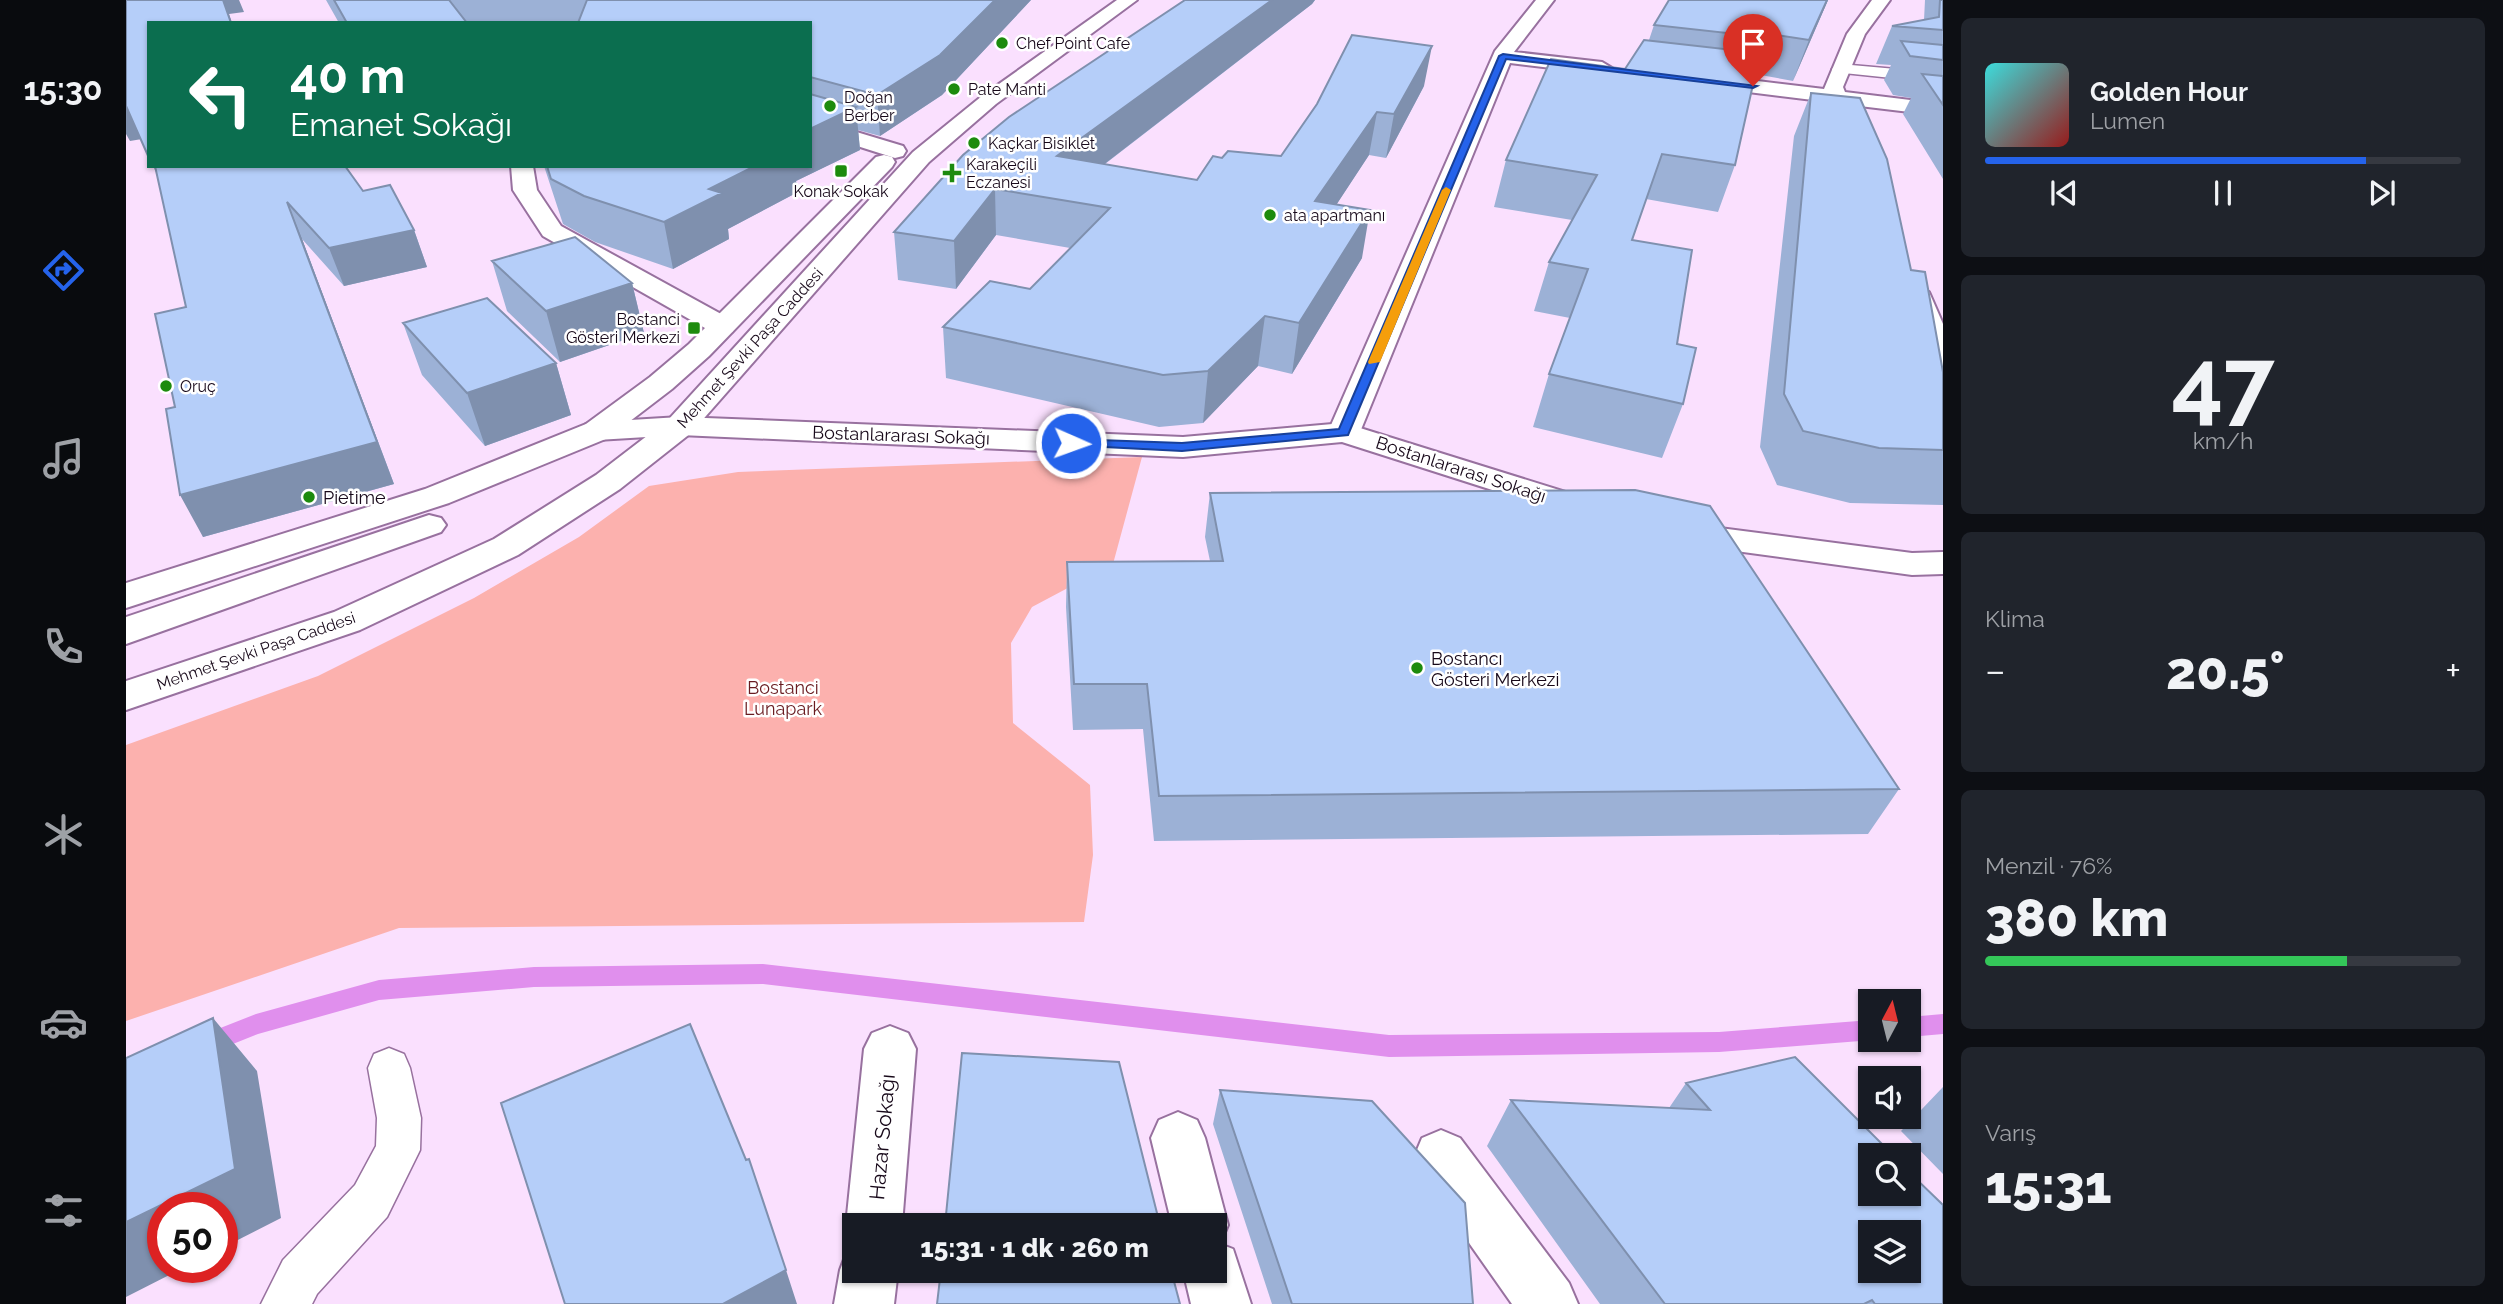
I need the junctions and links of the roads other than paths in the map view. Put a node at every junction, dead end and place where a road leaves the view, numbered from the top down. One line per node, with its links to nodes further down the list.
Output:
1 (1100, 0): 14 (main road, Mehmet Şevki Paşa Caddesi)
2 (1128, 0): 19 (main road, Mehmet Şevki Paşa Caddesi)
3 (1545, 0): 5 (main road)
4 (1881, 0): 6 (main road)
5 (1503, 56): 7 (main road); 21 (main road)
6 (1840, 69): 8 (lane); 10 (main road)
7 (1628, 71)
8 (1936, 77)
9 (1684, 78): 10 (main road)
10 (1836, 96): 11 (main road); 13 (main road)
11 (1943, 110)
12 (812, 125): 14 (main road)
13 (1852, 133)
14 (895, 151): 17 (main road, Mehmet Şevki Paşa Caddesi)
15 (522, 168): 17 (main road)
16 (1913, 283): 18 (main road)
17 (722, 326): 20 (main road, Mehmet Şevki Paşa Caddesi)
18 (1943, 359)
19 (680, 426): 20 (main road, Bostanlararası Sokağı); 21 (main road, Bostanlararası Sokağı); 27 (main road, Mehmet Şevki Paşa Caddesi)
20 (597, 431): 25 (main road, Mehmet Şevki Paşa Caddesi); 26 (main road)
21 (1344, 432): 22 (main road, Bostanlararası Sokağı)
22 (1602, 514)
23 (1650, 528): 24 (main road)
24 (1943, 563)
25 (126, 596)
26 (126, 631)
27 (126, 696)
28 (890, 1049): 32 (main road, Hazar Sokağı)
29 (389, 1068): 36 (lane)
30 (1178, 1138): 33 (main road)
31 (1441, 1157): 39 (main road)
32 (875, 1213)
33 (1197, 1213)
34 (867, 1283): 37 (main road)
35 (1215, 1283): 38 (main road)
36 (285, 1304)
37 (864, 1304)
38 (1221, 1304)
39 (1548, 1304)

